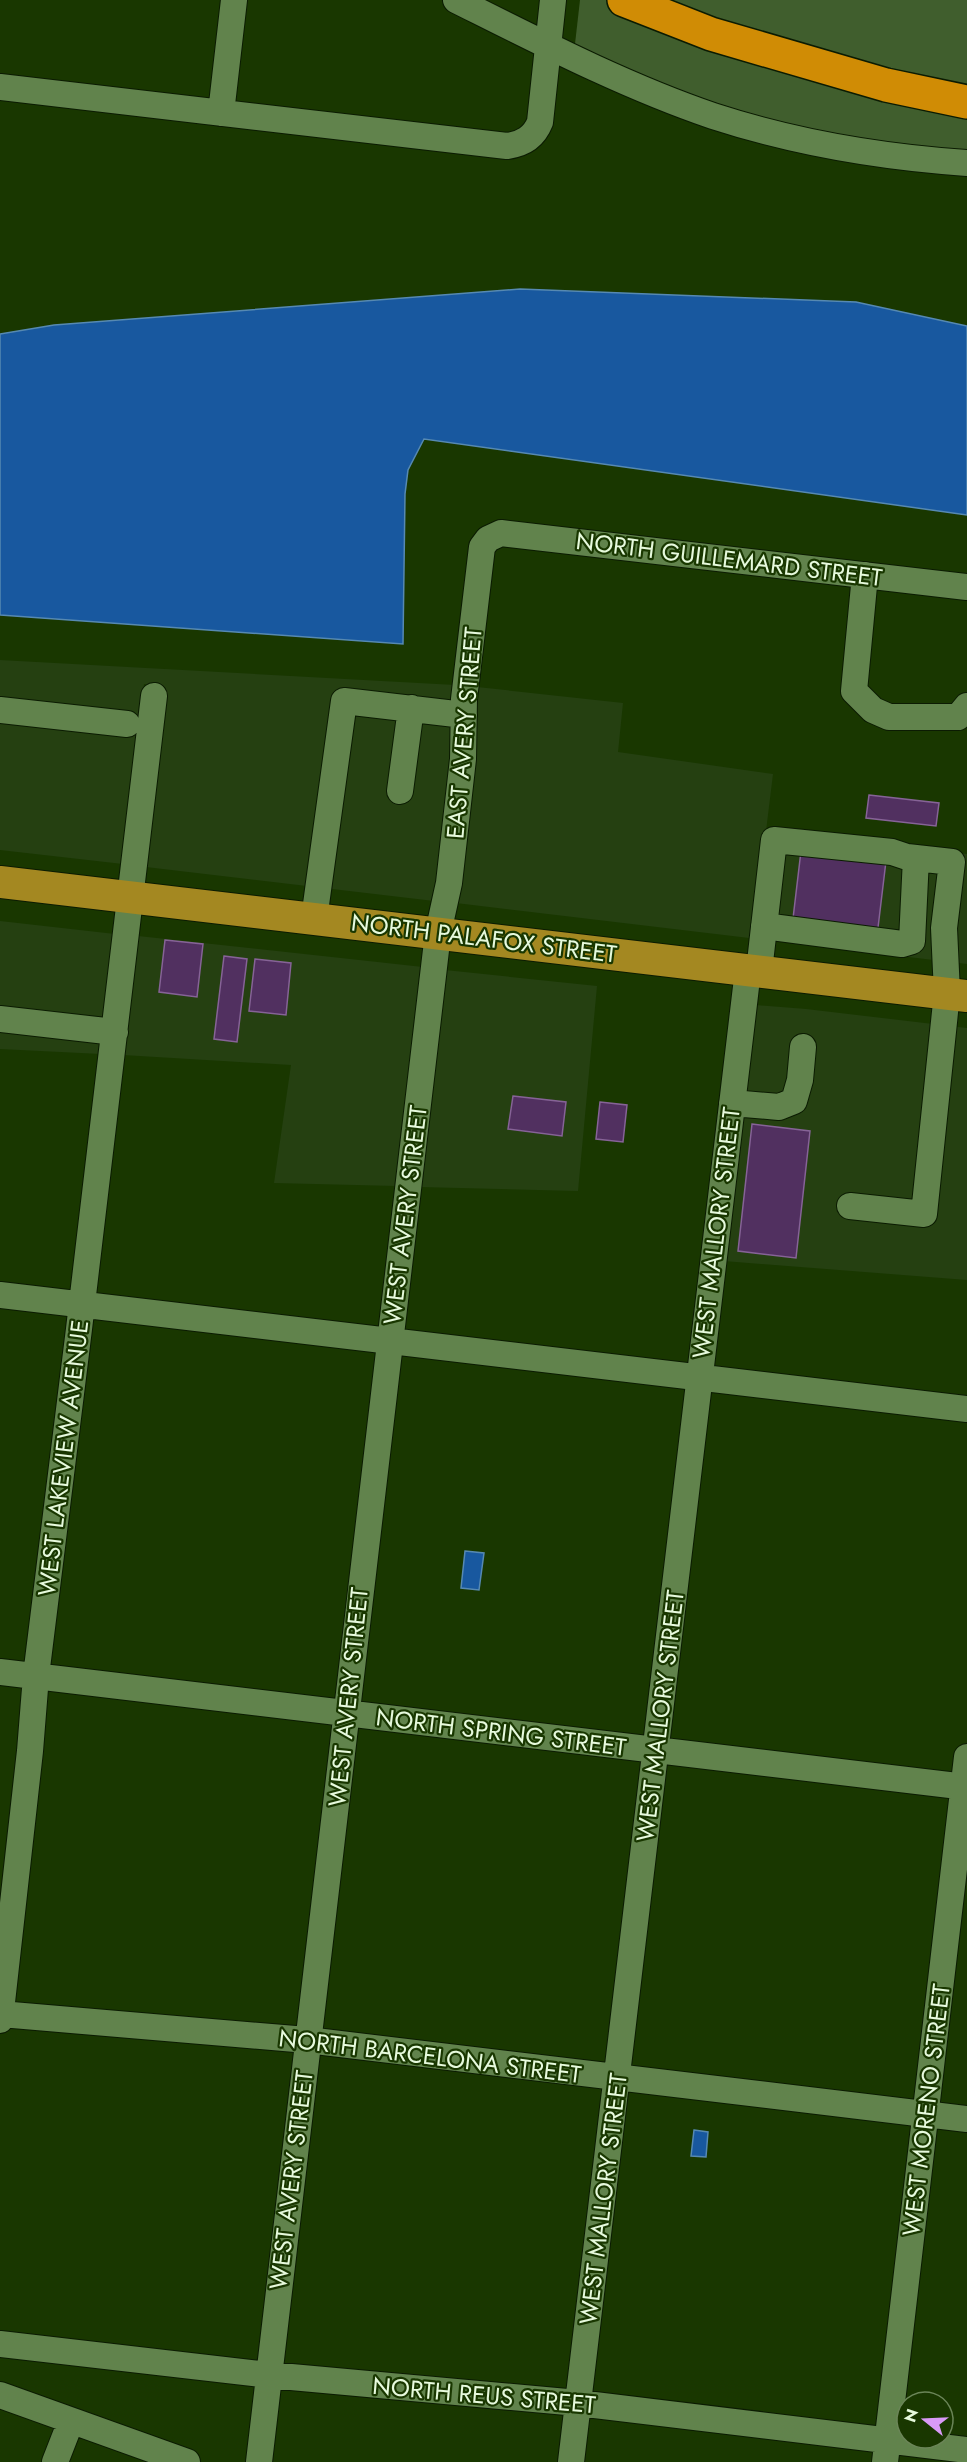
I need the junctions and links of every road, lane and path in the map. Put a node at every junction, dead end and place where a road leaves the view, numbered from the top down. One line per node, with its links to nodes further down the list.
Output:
1 (234, 0): 8 (street)
2 (456, 0): 5 (street)
3 (552, 0): 5 (street)
4 (624, 0): 7 (highway)
5 (548, 45): 8 (street); 9 (street)
6 (0, 87): 8 (street)
7 (967, 102)
8 (221, 113)
9 (967, 164)
10 (491, 536): 11 (street, NORTH GUILLEMARD STREET); 17 (street, EAST AVERY STREET)
11 (865, 575): 12 (street, NORTH GUILLEMARD STREET); 14 (street)
12 (967, 587)
13 (154, 696): 22 (street, WEST LAKEVIEW AVENUE)
14 (967, 706)
15 (411, 708): 17 (street); 19 (street); 23 (street)
16 (0, 710): 18 (street)
17 (464, 715): 25 (street, EAST AVERY STREET)
18 (128, 724)
19 (400, 791)
20 (916, 858): 24 (street, WEST MALLORY STREET); 26 (street); 27 (street)
21 (0, 882): 22 (main road, NORTH PALAFOX STREET)
22 (131, 897): 23 (main road, NORTH PALAFOX STREET); 31 (street, WEST LAKEVIEW AVENUE)
23 (314, 919): 25 (main road, NORTH PALAFOX STREET)
24 (764, 926): 26 (street); 28 (street, WEST MALLORY STREET)
25 (438, 933): 28 (main road, NORTH PALAFOX STREET); 37 (street, WEST AVERY STREET)
26 (912, 940): 27 (street)
27 (945, 945): 29 (street)
28 (753, 970): 29 (main road, NORTH PALAFOX STREET); 33 (street, WEST MALLORY STREET)
29 (957, 994): 34 (street)
30 (0, 1019): 31 (street)
31 (114, 1032): 36 (street, WEST LAKEVIEW AVENUE)
32 (803, 1047): 33 (street)
33 (732, 1103): 38 (street, WEST MALLORY STREET)
34 (850, 1206)
35 (0, 1295): 36 (street)
36 (81, 1305): 37 (street); 41 (street, WEST LAKEVIEW AVENUE)
37 (390, 1341): 38 (street); 42 (street, WEST AVERY STREET)
38 (699, 1377): 39 (street); 43 (street, WEST MALLORY STREET)
39 (967, 1409)
40 (0, 1672): 41 (street, NORTH SPRING STREET)
41 (36, 1676): 42 (street, NORTH SPRING STREET); 46 (street, WEST LAKEVIEW AVENUE)
42 (346, 1714): 43 (street, NORTH SPRING STREET); 48 (street, WEST AVERY STREET)
43 (656, 1751): 45 (street, NORTH SPRING STREET); 49 (street, WEST MALLORY STREET)
44 (967, 1757): 45 (street, WEST MORENO STREET)
45 (965, 1787): 50 (street, WEST MORENO STREET)
46 (0, 2014): 47 (street, WEST LAKEVIEW AVENUE); 48 (street, NORTH BARCELONA STREET)
47 (0, 2020)
48 (308, 2040): 49 (street, NORTH BARCELONA STREET); 53 (street, WEST AVERY STREET)
49 (618, 2077): 50 (street, NORTH BARCELONA STREET); 55 (street, WEST MALLORY STREET)
50 (925, 2114): 51 (street, NORTH BARCELONA STREET); 58 (street, WEST MORENO STREET)
51 (967, 2119)
52 (0, 2344): 53 (street, NORTH REUS STREET)
53 (269, 2375): 55 (street, NORTH REUS STREET); 61 (street, WEST AVERY STREET)
54 (0, 2395): 56 (street)
55 (578, 2403): 58 (street, NORTH REUS STREET); 62 (street, WEST MALLORY STREET)
56 (71, 2421): 59 (street); 60 (street)
57 (967, 2450): 58 (street, NORTH REUS STREET)
58 (886, 2451)
59 (55, 2462)
60 (187, 2462)
61 (259, 2462)
62 (571, 2462)

